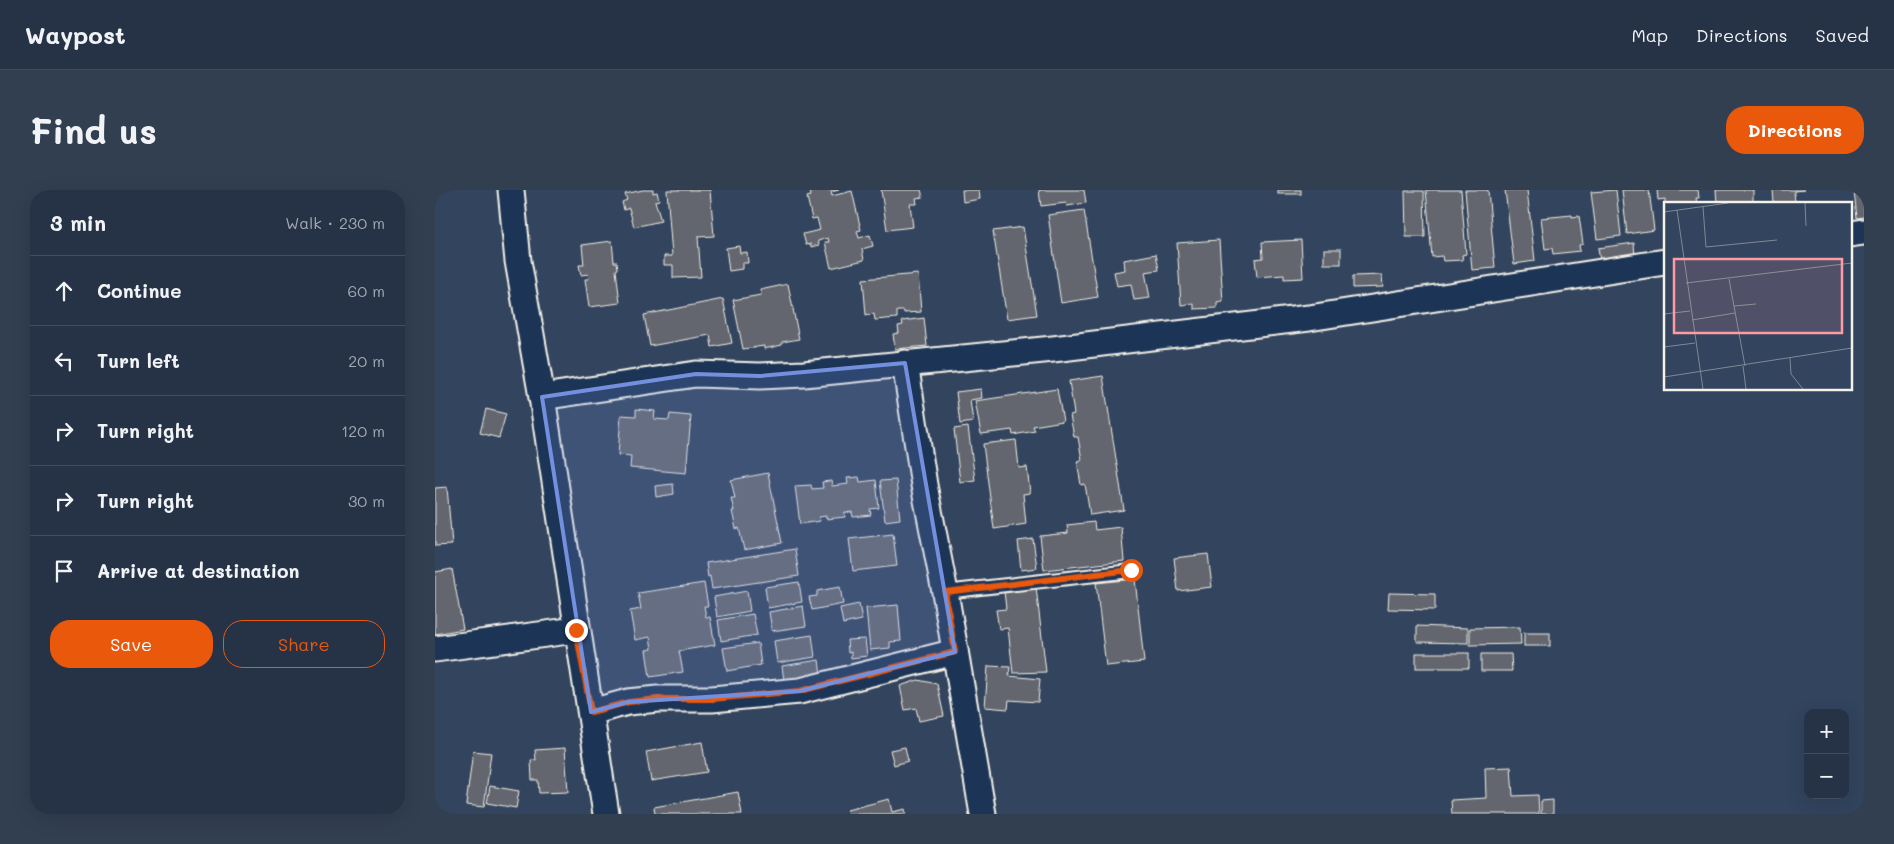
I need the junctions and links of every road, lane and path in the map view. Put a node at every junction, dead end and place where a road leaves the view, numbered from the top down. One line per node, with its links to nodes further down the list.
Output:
1 (511, 190): 6 (street)
2 (1864, 232): 3 (street)
3 (1851, 234)
4 (1664, 262): 5 (street)
5 (905, 363): 6 (street); 8 (street)
6 (542, 397): 9 (street)
7 (1131, 570): 8 (lane)
8 (945, 592): 11 (street)
9 (576, 630): 10 (street); 12 (street)
10 (435, 649)
11 (955, 652): 12 (street); 14 (street)
12 (591, 712): 13 (street)
13 (606, 814)
14 (983, 814)

